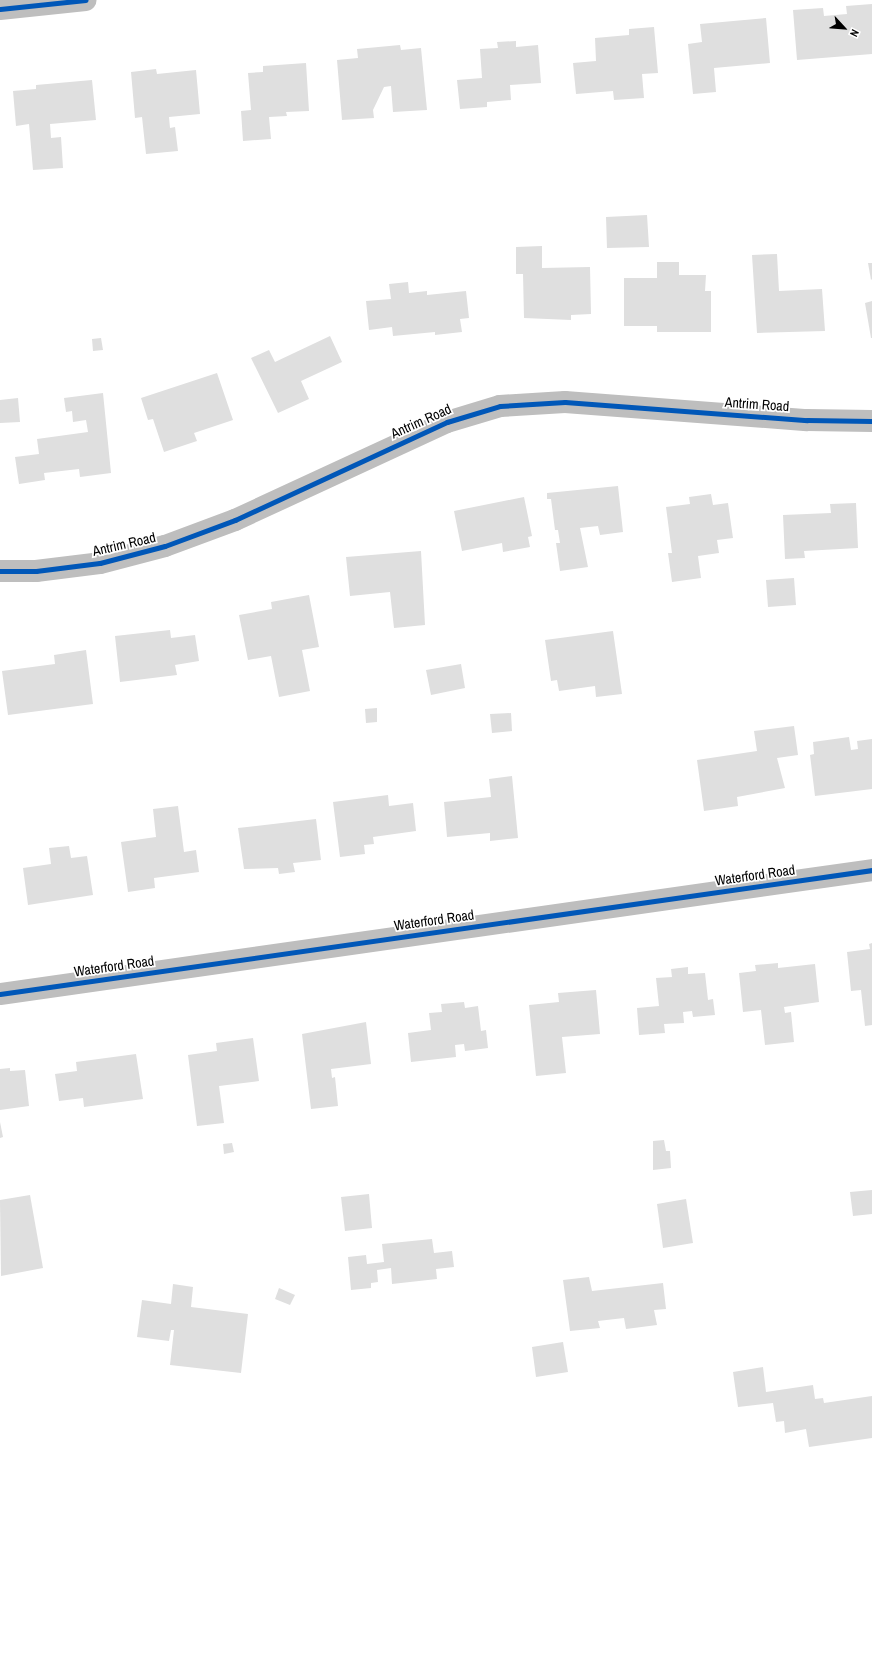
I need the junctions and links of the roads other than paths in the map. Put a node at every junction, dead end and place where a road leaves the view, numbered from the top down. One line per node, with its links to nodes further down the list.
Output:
1 (86, 0): 2 (street)
2 (0, 9)
3 (872, 421): 4 (street, Antrim Road)
4 (0, 571)
5 (872, 870): 6 (street, Waterford Road)
6 (0, 994)

